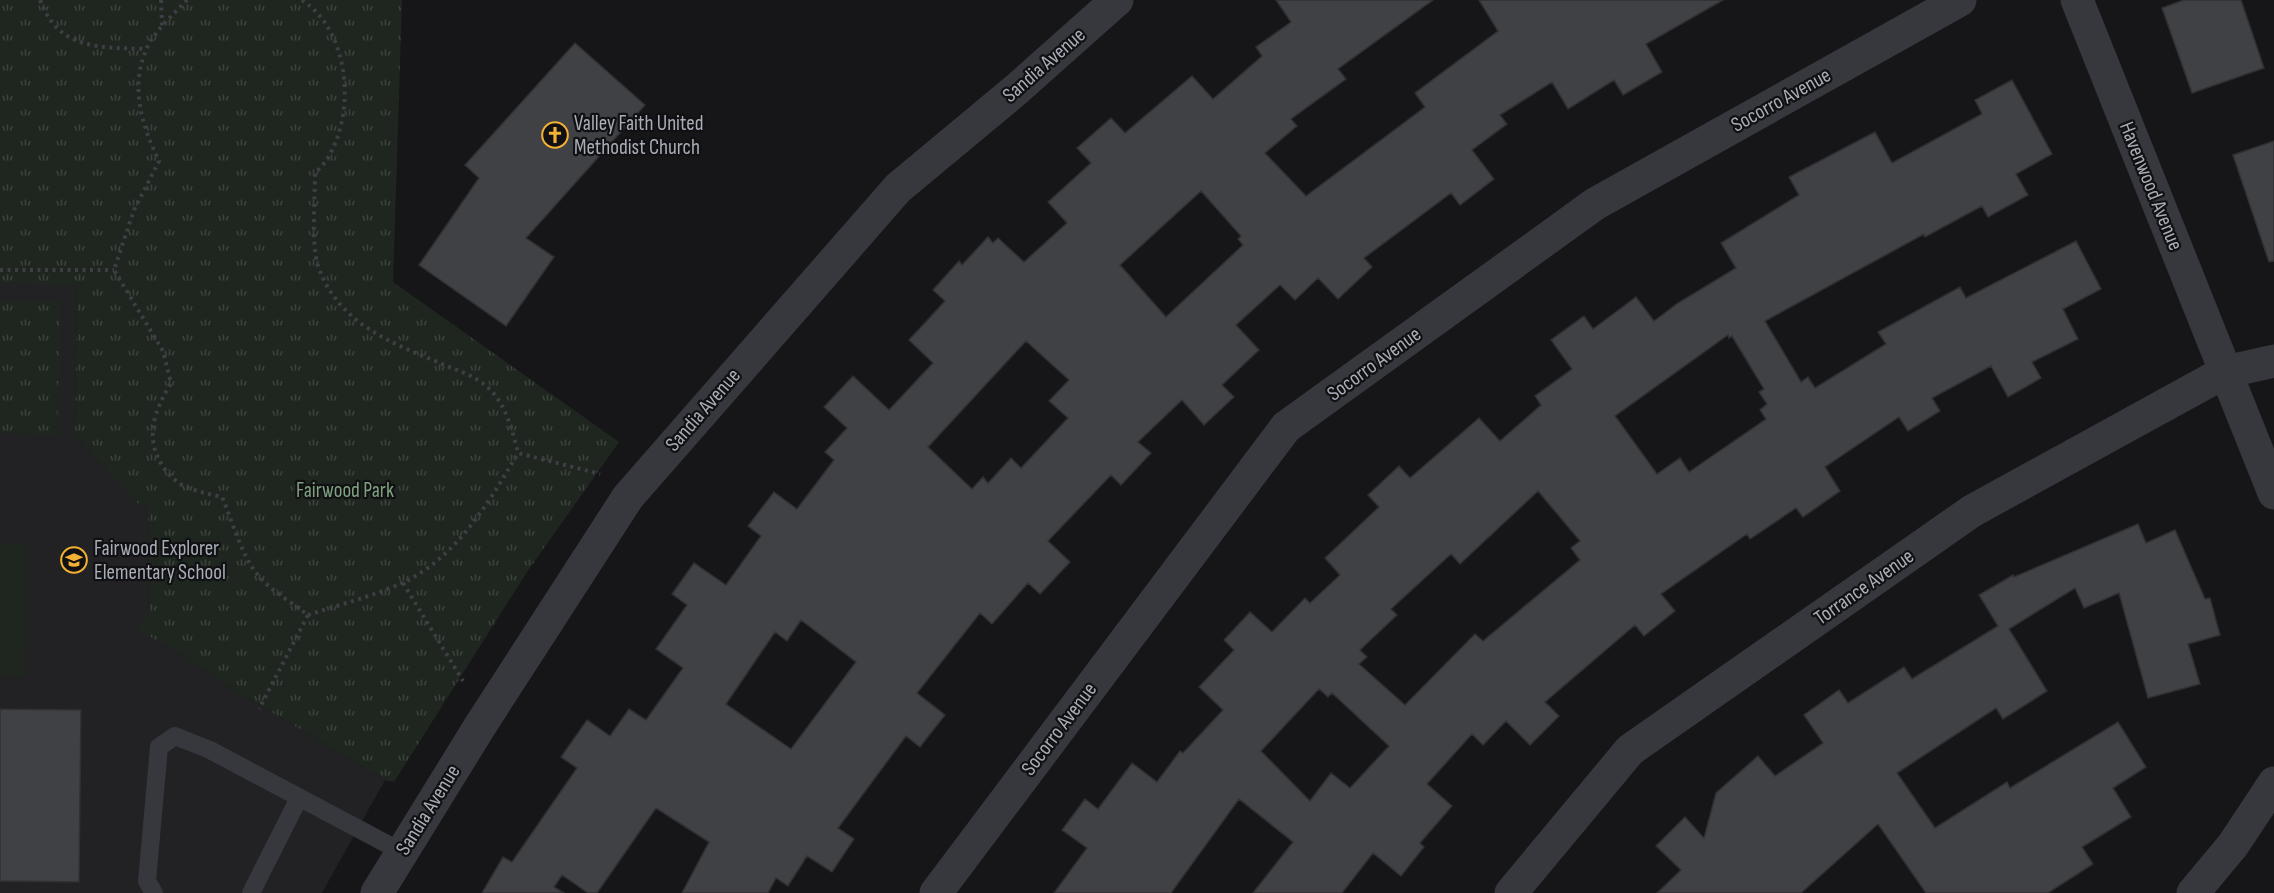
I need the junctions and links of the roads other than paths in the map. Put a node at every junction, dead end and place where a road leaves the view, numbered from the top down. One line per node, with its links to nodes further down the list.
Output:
1 (1117, 0): 9 (street, Sandia Avenue)
2 (1960, 0): 13 (street, Socorro Avenue)
3 (2077, 0): 5 (street, Havenwood Avenue)
4 (2274, 361): 5 (street, Torrance Avenue)
5 (2225, 372): 6 (street, Havenwood Avenue); 14 (street, Torrance Avenue)
6 (2274, 493)
7 (2274, 783): 15 (street)
8 (299, 798): 9 (lane); 10 (lane); 11 (lane)
9 (402, 852): 12 (street, Sandia Avenue)
10 (154, 893)
11 (251, 893)
12 (377, 893)
13 (936, 893)
14 (1511, 893)
15 (2193, 893)

